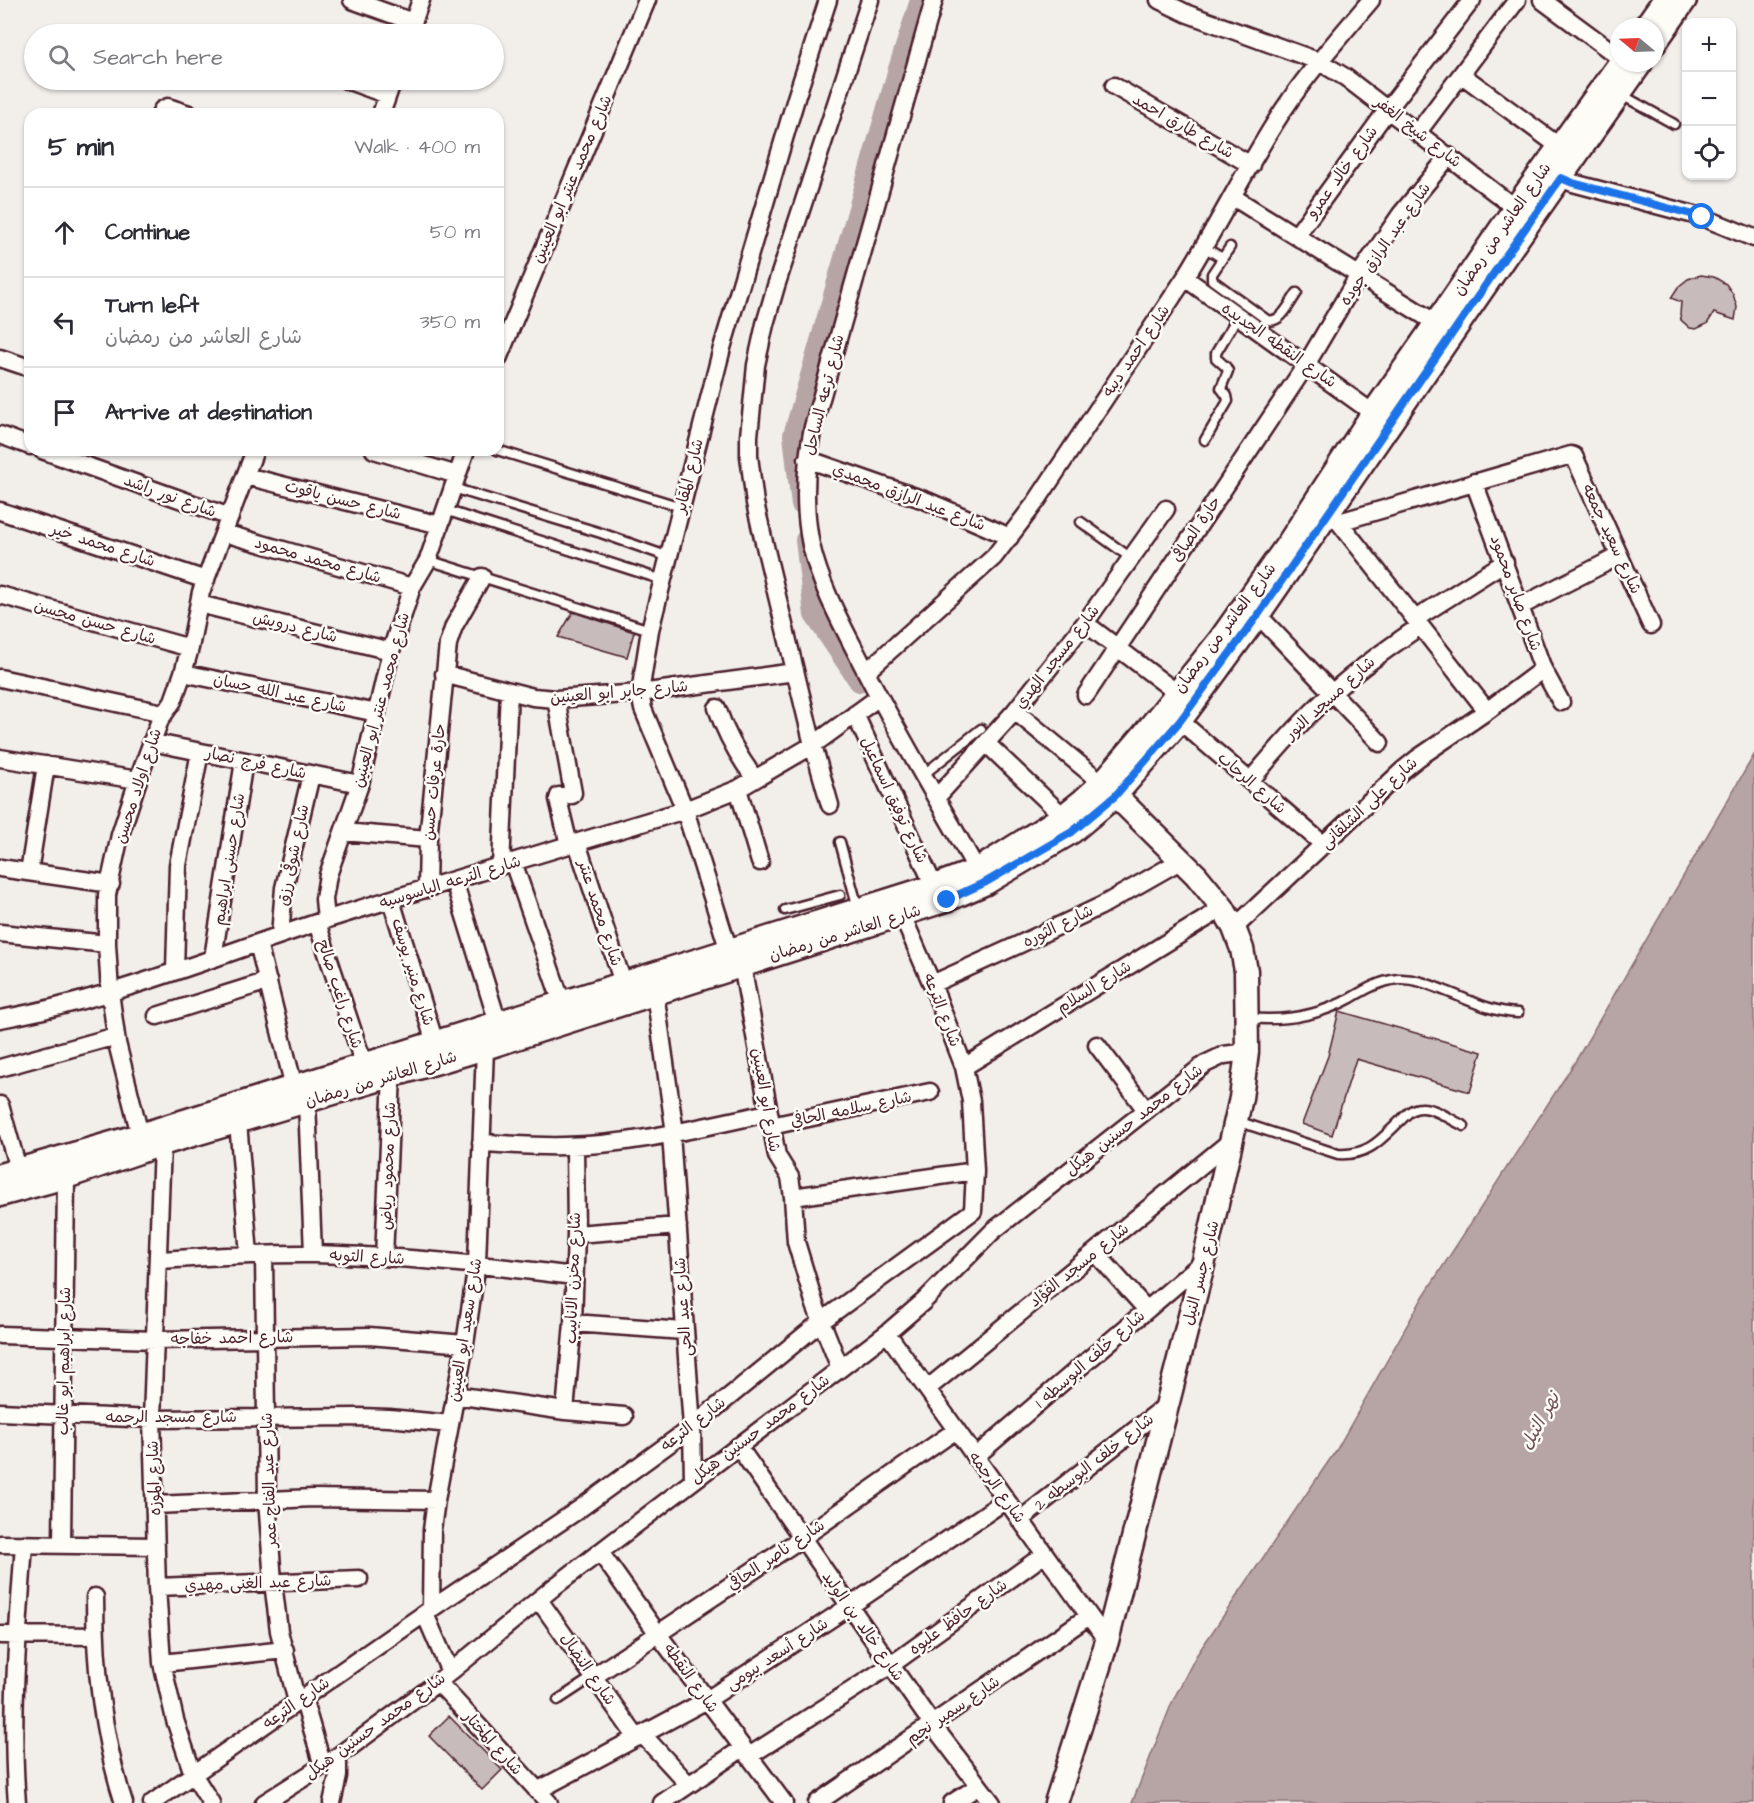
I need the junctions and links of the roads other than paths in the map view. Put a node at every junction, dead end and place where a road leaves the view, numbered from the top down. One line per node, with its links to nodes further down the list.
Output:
1 (352, 0): 15 (street)
2 (421, 0): 16 (street)
3 (647, 0): 46 (street, شارع محمد عنتر ابو العينين)
4 (828, 0): 63 (street, شارع المقابر)
5 (870, 0): 92 (street)
6 (934, 0): 59 (street, شارع ترعه الساحل)
7 (1159, 0): 19 (street, شارع شيخ الغفر)
8 (1371, 0): 19 (street, شارع احمد ديبه)
9 (1472, 0): 27 (street, شارع خالد عمرو)
10 (1517, 0): 22 (street)
11 (1542, 0): 18 (street)
12 (1664, 0): 14 (main road)
13 (1685, 0): 17 (main road)
14 (1651, 18)
15 (403, 24)
16 (412, 24)
17 (1664, 30)
18 (1610, 50)
19 (1318, 61): 27 (street, شارع شيخ الغفر); 32 (street, شارع احمد ديبه)
20 (1614, 72): 30 (main road, شارع العاشر من رمضان)
21 (1635, 72): 25 (main road, شارع العاشر من رمضان)
22 (1461, 75): 29 (street); 30 (street)
23 (1114, 86): 32 (street, شارع طارق احمد)
24 (389, 90): 26 (street)
25 (1620, 94): 28 (lane); 33 (main road, شارع العاشر من رمضان)
26 (383, 108)
27 (1388, 109): 29 (street, شارع شيخ الغفر); 36 (street, شارع خالد عمرو)
28 (1674, 124)
29 (1418, 132): 31 (street, شارع شيخ الغفر)
30 (1560, 147): 35 (main road, شارع العاشر من رمضان)
31 (1449, 156): 35 (street, شارع شيخ الغفر); 41 (street, شارع عبد الرازق جوده)
32 (1251, 165): 34 (street, شارع احمد ديبه)
33 (1561, 178): 37 (street); 66 (main road, شارع العاشر من رمضان)
34 (1233, 197): 36 (street); 38 (street, شارع احمد ديبه)
35 (1515, 208): 45 (main road, شارع العاشر من رمضان)
36 (1296, 236): 41 (street)
37 (1754, 238)
38 (1204, 247): 40 (lane); 42 (street, شارع احمد ديبه)
39 (1230, 247): 40 (lane)
40 (1222, 258): 44 (lane)
41 (1359, 275): 45 (street); 48 (street, شارع عبد الرازق جوده)
42 (1185, 278): 44 (street, شارع النقطه الجديده); 70 (street, شارع احمد ديبه)
43 (1297, 294): 44 (lane)
44 (1233, 307): 48 (street, شارع النقطه الجديده); 52 (lane)
45 (1436, 323): 50 (main road, شارع العاشر من رمضان)
46 (504, 338)
47 (0, 358): 49 (street)
48 (1306, 365): 50 (street, شارع النقطه الجديده); 88 (street, حارة الصافى)
49 (24, 366)
50 (1373, 413): 100 (main road, شارع العاشر من رمضان)
51 (0, 435): 53 (street)
52 (1205, 440)
53 (24, 444)
54 (504, 452): 63 (lane)
55 (57, 456): 69 (street, شارع نور راشد)
56 (252, 456): 60 (street, شارع اولاد محسن)
57 (389, 456): 61 (street)
58 (464, 456): 61 (street, شارع محمد عنتر ابو العينين)
59 (807, 459): 70 (street, شارع عبد الرازق محمدي); 93 (street, شارع ترعه الساحل)
60 (246, 476): 67 (street, شارع حسن ياقوت); 69 (street, شارع اولاد محسن)
61 (455, 482): 67 (street, شارع محمد عنتر ابو العينين); 72 (lane)
62 (1474, 482): 66 (street); 71 (street, شارع سعيد جمعه); 75 (street, شارع صابر محمود)
63 (681, 507): 72 (street, شارع المقابر)
64 (1166, 509): 73 (street, شارع مسجد الهدي)
65 (0, 511): 77 (street, شارع محمد خير)
66 (1334, 516): 83 (main road, شارع العاشر من رمضان); 84 (street)
67 (442, 518): 74 (street, شارع محمد عنتر ابو العينين); 78 (lane)
68 (1081, 522): 73 (lane)
69 (227, 525): 77 (street, شارع اولاد محسن); 79 (street, شارع محمد محمود)
70 (1010, 537): 93 (street, شارع احمد ديبه)
71 (1620, 556): 82 (street); 86 (street, شارع سعيد جمعه)
72 (669, 557): 78 (street, شارع المقابر)
73 (1131, 558): 85 (street, شارع مسجد الهدي)
74 (428, 560): 76 (lane); 79 (street, شارع محمد عنتر ابو العينين)
75 (1505, 562): 82 (street, شارع صابر محمود); 84 (street, شارع مسجد النور)
76 (482, 577): 87 (lane); 95 (street, حارة عرفات حسن)
77 (206, 580): 81 (street, شارع اولاد محسن)
78 (663, 580): 87 (street, شارع المقابر)
79 (412, 587): 90 (street, شارع محمد عنتر ابو العينين)
80 (0, 595): 89 (street, شارع حسن محسن)
81 (199, 604): 89 (street, شارع اولاد محسن); 90 (street, شارع درويش)
82 (1521, 606): 91 (street, شارع صابر محمود)
83 (1258, 615): 98 (street); 111 (main road, شارع العاشر من رمضان)
84 (1418, 622): 98 (street, شارع مسجد النور); 107 (street)
85 (1084, 623): 88 (street); 106 (street, شارع مسجد الهدي)
86 (1651, 625)
87 (650, 630): 99 (street, شارع المقابر)
88 (1117, 647): 100 (street); 101 (street, حارة الصافى)
89 (190, 648): 94 (street, شارع اولاد محسن)
90 (391, 651): 109 (street, شارع محمد عنتر ابو العينين)
91 (1543, 669): 104 (street, شارع صابر محمود); 107 (street, شارع على الشلقانى)
92 (795, 672): 99 (street, شارع جابر ابو العينين); 115 (street)
93 (866, 672): 102 (street, شارع ترعه الساحل)
94 (183, 673): 108 (street, شارع اولاد محسن); 109 (street, شارع عبد الله حسان)
95 (444, 675): 97 (street, شارع جابر ابو العينين); 133 (street, حارة عرفات حسن)
96 (0, 678): 108 (street)
97 (508, 691): 103 (street, شارع جابر ابو العينين); 139 (street)
98 (1332, 692): 114 (street); 124 (street, شارع مسجد النور)
99 (640, 693): 103 (street, شارع جابر ابو العينين); 130 (street, شارع المقابر)
100 (1177, 693): 127 (main road, شارع العاشر من رمضان)
101 (1086, 694)
102 (879, 697): 110 (street, شارع الترعه الباسوسيه); 120 (street, شارع ترعه الساحل)
103 (556, 699): 135 (street, شارع محمد عنتر)
104 (1561, 702)
105 (717, 708): 122 (street)
106 (1015, 711): 112 (street, شارع مسجد الهدي); 127 (street)
107 (1487, 711): 136 (street, شارع على الشلقانى)
108 (164, 713): 113 (street, شارع اولاد محسن)
109 (376, 713): 125 (street, شارع محمد عنتر ابو العينين)
110 (855, 714): 115 (street, شارع الترعه الباسوسيه); 145 (street, شارع توفيق اسماعيل)
111 (1180, 721): 124 (street, شارع الرحاب); 127 (main road, شارع العاشر من رمضان)
112 (984, 736): 120 (lane); 128 (street, شارع مسجد الهدي); 131 (street)
113 (152, 742): 116 (street, شارع فرج نصار); 123 (street, شارع اولاد محسن)
114 (1380, 743)
115 (813, 745): 122 (street, شارع الترعه الباسوسيه); 129 (street)
116 (200, 752): 118 (street, شارع فرج نصار); 162 (street)
117 (0, 758): 119 (street)
118 (244, 761): 121 (street, شارع فرج نصار); 160 (street, شارع حسنى ابراهيم)
119 (46, 765): 123 (street); 142 (street)
120 (924, 774): 128 (street, شارع ترعه الساحل)
121 (311, 775): 125 (street, شارع فرج نصار); 157 (street, شارع شوقى رزق)
122 (755, 779): 126 (street, شارع الترعه الباسوسيه)
123 (138, 780): 144 (street, شارع اولاد محسن)
124 (1250, 781): 136 (street, شارع الرحاب)
125 (360, 784): 132 (street, شارع محمد عنتر ابو العينين)
126 (738, 789): 130 (street, شارع الترعه الباسوسيه); 138 (street)
127 (1109, 789): 131 (main road, شارع العاشر من رمضان); 137 (main road, شارع جسر النيل); 152 (main road, شارع العاشر من رمضان)
128 (937, 797): 141 (street, شارع ترعه الساحل)
129 (830, 805)
130 (685, 810): 135 (street, شارع الترعه الباسوسيه); 161 (street, شارع المقابر)
131 (1063, 816): 141 (main road, شارع العاشر من رمضان)
132 (343, 832): 133 (street); 154 (street, شارع محمد عنتر ابو العينين)
133 (428, 839): 146 (street, حارة عرفات حسن)
134 (840, 842): 149 (lane)
135 (573, 844): 139 (street, شارع الترعه الباسوسيه); 164 (street, شارع محمد عنتر)
136 (1324, 845): 155 (street, شارع على الشلقانى)
137 (1180, 861): 150 (main road, شارع جسر النيل); 165 (street, شارع الثوره)
138 (760, 862)
139 (507, 864): 143 (street, شارع الترعه الباسوسيه); 168 (street)
140 (0, 868): 142 (street)
141 (977, 870): 145 (main road, شارع العاشر من رمضان)
142 (29, 873): 144 (street)
143 (454, 881): 146 (street, شارع الترعه الباسوسيه); 173 (street)
144 (111, 884): 159 (street, شارع اولاد محسن)
145 (934, 886): 149 (main road, شارع العاشر من رمضان)
146 (427, 889): 148 (street, شارع الترعه الباسوسيه)
147 (840, 895): 153 (lane)
148 (391, 900): 154 (street, شارع الترعه الباسوسيه); 175 (street, شارع منير يوسف)
149 (854, 905): 153 (main road, شارع العاشر من رمضان)
150 (1223, 908): 155 (main road, شارع جسر النيل); 180 (street, شارع السلام)
151 (785, 910): 153 (lane)
152 (902, 915): 161 (main road, شارع العاشر من رمضان); 165 (street, شارع الترعه)
153 (800, 917): 161 (main road, شارع العاشر من رمضان)
154 (322, 921): 157 (street, شارع الترعه الباسوسيه); 179 (street, شارع راغب صالح)
155 (1234, 928): 171 (main road, شارع جسر النيل)
156 (0, 933): 159 (street)
157 (280, 935): 158 (street, شارع الترعه الباسوسيه)
158 (258, 943): 160 (street, شارع الترعه الباسوسيه); 163 (street)
159 (107, 944): 166 (street, شارع اولاد محسن)
160 (213, 958): 162 (street, شارع الترعه الباسوسيه)
161 (735, 958): 164 (main road, شارع العاشر من رمضان); 167 (main road, شارع العاشر من رمضان); 187 (street, شارع ابو العينين)
162 (175, 970): 166 (street, شارع الترعه الباسوسيه)
163 (268, 981): 170 (street); 184 (street)
164 (623, 983): 168 (main road, شارع العاشر من رمضان)
165 (932, 984): 180 (street, شارع الترعه)
166 (110, 992): 172 (street, شارع الترعه الباسوسيه); 174 (street, شارع اولاد محسن)
167 (655, 993): 177 (main road, شارع العاشر من رمضان); 191 (street, شارع عبد الحى)
168 (562, 1003): 173 (main road, شارع العاشر من رمضان)
169 (1518, 1013): 171 (lane)
170 (157, 1016)
171 (1248, 1018): 178 (main road, شارع جسر النيل)
172 (0, 1019)
173 (498, 1023): 175 (main road, شارع العاشر من رمضان)
174 (116, 1036): 181 (street); 192 (street, شارع اولاد محسن)
175 (435, 1043): 179 (main road, شارع العاشر من رمضان)
176 (1097, 1045): 186 (street)
177 (484, 1048): 182 (main road, شارع العاشر من رمضان); 193 (street, شارع سعيد ابو العينين)
178 (1247, 1052): 186 (street, شارع محمد حسنين هيكل); 190 (main road, شارع جسر النيل)
179 (364, 1065): 184 (main road, شارع العاشر من رمضان)
180 (964, 1067): 196 (street, شارع الترعه)
181 (0, 1068)
182 (392, 1075): 184 (main road, شارع العاشر من رمضان); 206 (street, شارع محمود رياض)
183 (930, 1092): 187 (street, شارع سلامه الحافي)
184 (300, 1094): 188 (main road, شارع العاشر من رمضان); 192 (main road, شارع العاشر من رمضان); 204 (street)
185 (0, 1105): 197 (street)
186 (1146, 1110): 215 (street, شارع محمد حسنين هيكل)
187 (770, 1119): 191 (street); 200 (street, شارع ابو العينين)
188 (238, 1122): 194 (main road, شارع العاشر من رمضان); 205 (street, شارع عبد الفتاح عمر)
189 (1464, 1126): 190 (lane)
190 (1234, 1131): 203 (street, شارع مسجد الفؤاد); 208 (main road, شارع جسر النيل)
191 (673, 1133): 195 (street); 201 (street, شارع عبد الحى)
192 (140, 1135): 197 (main road, شارع العاشر من رمضان)
193 (481, 1143): 195 (street); 209 (street, شارع سعيد ابو العينين)
194 (162, 1144): 198 (main road, شارع العاشر من رمضان); 207 (street, شارع الموزه)
195 (575, 1146): 202 (street, شارع مخزن الانابيب)
196 (975, 1171): 200 (street); 212 (street, شارع الترعه)
197 (9, 1172)
198 (66, 1177): 199 (main road, شارع العاشر من رمضان); 217 (street, شارع ابراهيم ابو غالب)
199 (0, 1195)
200 (793, 1197): 212 (street, شارع ابو العينين)
201 (678, 1226): 202 (street); 214 (street, شارع عبد الحى)
202 (576, 1234): 210 (street, شارع مخزن الانابيب)
203 (1095, 1252): 211 (street); 222 (street, شارع مسجد الفؤاد)
204 (313, 1254): 205 (street, شارع التوبه); 206 (street, شارع التوبه)
205 (256, 1255): 207 (street, شارع التوبه); 218 (street, شارع عبد الفتاح عمر)
206 (384, 1257): 209 (street, شارع التوبه)
207 (158, 1260): 219 (street, شارع الموزه)
208 (1204, 1261): 211 (street, شارع خلف البوسطه 1); 224 (main road, شارع جسر النيل)
209 (477, 1263): 210 (street, شارع التوبه); 220 (street, شارع سعيد ابو العينين)
210 (574, 1276): 213 (street, شارع مخزن الانابيب)
211 (1147, 1310): 235 (street, شارع خلف البوسطه 1)
212 (822, 1321): 221 (street, شارع ابو العينين); 232 (street, شارع الترعه)
213 (573, 1323): 214 (street); 225 (street, شارع مخزن الانابيب)
214 (684, 1331): 232 (street, شارع عبد الحى)
215 (886, 1333): 221 (street, شارع محمد حسنين هيكل); 222 (street, شارع الرحمه)
216 (0, 1335): 217 (street, شارع احمد خفاجه)
217 (64, 1337): 219 (street, شارع احمد خفاجه); 227 (street, شارع ابراهيم ابو غالب)
218 (265, 1338): 219 (street, شارع احمد خفاجه); 220 (street, شارع احمد خفاجه); 229 (street, شارع عبد الفتاح عمر)
219 (155, 1340): 230 (street, شارع الموزه)
220 (465, 1344): 223 (street, شارع سعيد ابو العينين)
221 (840, 1368): 234 (street, شارع محمد حسنين هيكل)
222 (927, 1389): 233 (street, شارع الرحمه)
223 (455, 1395): 225 (street); 231 (street, شارع سعيد ابو العينين)
224 (1167, 1405): 241 (street, شارع خلف البوسطه 2); 261 (main road, شارع جسر النيل)
225 (565, 1411): 228 (street)
226 (0, 1412): 227 (street, شارع مسجد الرحمه)
227 (63, 1415): 230 (street, شارع مسجد الرحمه); 245 (street, شارع ابراهيم ابو غالب)
228 (624, 1416)
229 (267, 1418): 230 (street, شارع مسجد الرحمه); 231 (street, شارع مسجد الرحمه); 237 (street, شارع عبد الفتاح عمر)
230 (152, 1419): 240 (street, شارع الموزه)
231 (450, 1424): 238 (street, شارع سعيد ابو العينين)
232 (692, 1427): 236 (street, شارع عبد الحى); 255 (street, شارع الترعه)
233 (956, 1430): 235 (street, شارع الرحمه); 242 (street, شارع ناصر الحافي)
234 (738, 1446): 236 (street, شارع محمد حسنين هيكل); 242 (street, شارع خالد بن الوليد)
235 (975, 1457): 239 (street, شارع الرحمه)
236 (693, 1480): 247 (street, شارع محمد حسنين هيكل)
237 (267, 1499): 238 (street); 240 (street); 250 (street, شارع عبد الفتاح عمر)
238 (436, 1500): 255 (street, شارع سعيد ابو العينين)
239 (1006, 1500): 241 (street, شارع الرحمه); 254 (street, شارع أسعد بيومى)
240 (155, 1505): 246 (street, شارع الموزه)
241 (1020, 1520): 248 (street, شارع الرحمه)
242 (802, 1538): 254 (street, شارع خالد بن الوليد); 257 (street, شارع ناصر الحافي)
243 (0, 1544): 244 (street)
244 (24, 1544): 245 (street); 259 (street)
245 (62, 1545): 246 (street)
246 (156, 1546): 251 (street, شارع الموزه)
247 (600, 1552): 253 (street, شارع محمد حسنين هيكل); 257 (street, شارع النقطه)
248 (1045, 1554): 256 (street, شارع الرحمه); 264 (street, شارع حافظ عليوه)
249 (359, 1579): 250 (street, شارع عبد الغنى مهدي)
250 (273, 1582): 251 (street, شارع عبد الغنى مهدي); 262 (street, شارع عبد الفتاح عمر)
251 (157, 1587): 263 (street, شارع الموزه)
252 (95, 1597): 260 (street)
253 (539, 1600): 265 (street, شارع محمد حسنين هيكل); 266 (street, شارع النضال)
254 (850, 1606): 264 (street, شارع خالد بن الوليد); 269 (street, شارع أسعد بيومى)
255 (428, 1612): 265 (street, شارع المختار); 267 (street, شارع الترعه)
256 (1089, 1616): 261 (street, شارع الرحمه); 270 (street, شارع سمير نجم)
257 (658, 1634): 266 (street, شارع ناصر الحافي); 269 (street, شارع النقطه)
258 (0, 1635): 259 (street)
259 (18, 1635): 260 (street); 279 (street)
260 (95, 1636): 280 (street)
261 (1107, 1641): 291 (main road, شارع جسر النيل)
262 (285, 1650): 263 (street); 267 (street, شارع عبد الفتاح عمر)
263 (162, 1663): 275 (street, شارع الموزه)
264 (891, 1665): 270 (street, شارع خالد بن الوليد); 272 (street, شارع حافظ عليوه)
265 (444, 1677): 273 (street, شارع محمد حسنين هيكل); 278 (street, شارع المختار)
266 (593, 1677): 268 (lane); 271 (street, شارع النضال)
267 (300, 1700): 274 (street, شارع عبد الفتاح عمر); 275 (street, شارع الترعه)
268 (558, 1700)
269 (707, 1700): 271 (street, شارع أسعد بيومى); 272 (street, شارع النقطه)
270 (932, 1724): 277 (street, شارع خالد بن الوليد); 288 (street, شارع سمير نجم)
271 (640, 1736): 276 (street, شارع النضال); 278 (street, شارع أسعد بيومى)
272 (746, 1752): 276 (street, شارع حافظ عليوه); 287 (street, شارع النقطه)
273 (338, 1756): 274 (street, شارع محمد حسنين هيكل); 284 (street)
274 (323, 1766): 283 (street, شارع محمد حسنين هيكل)
275 (193, 1774): 281 (street, شارع الترعه); 282 (street, شارع الموزه)
276 (688, 1785): 286 (street, شارع حافظ عليوه)
277 (979, 1786): 289 (street); 290 (street, شارع خالد بن الوليد)
278 (537, 1791): 285 (street, شارع المختار)
279 (17, 1803)
280 (124, 1803)
281 (152, 1803)
282 (211, 1803)
283 (264, 1803)
284 (332, 1803)
285 (549, 1803)
286 (662, 1803)
287 (784, 1803)
288 (817, 1803)
289 (952, 1803)
290 (992, 1803)
291 (1056, 1803)

